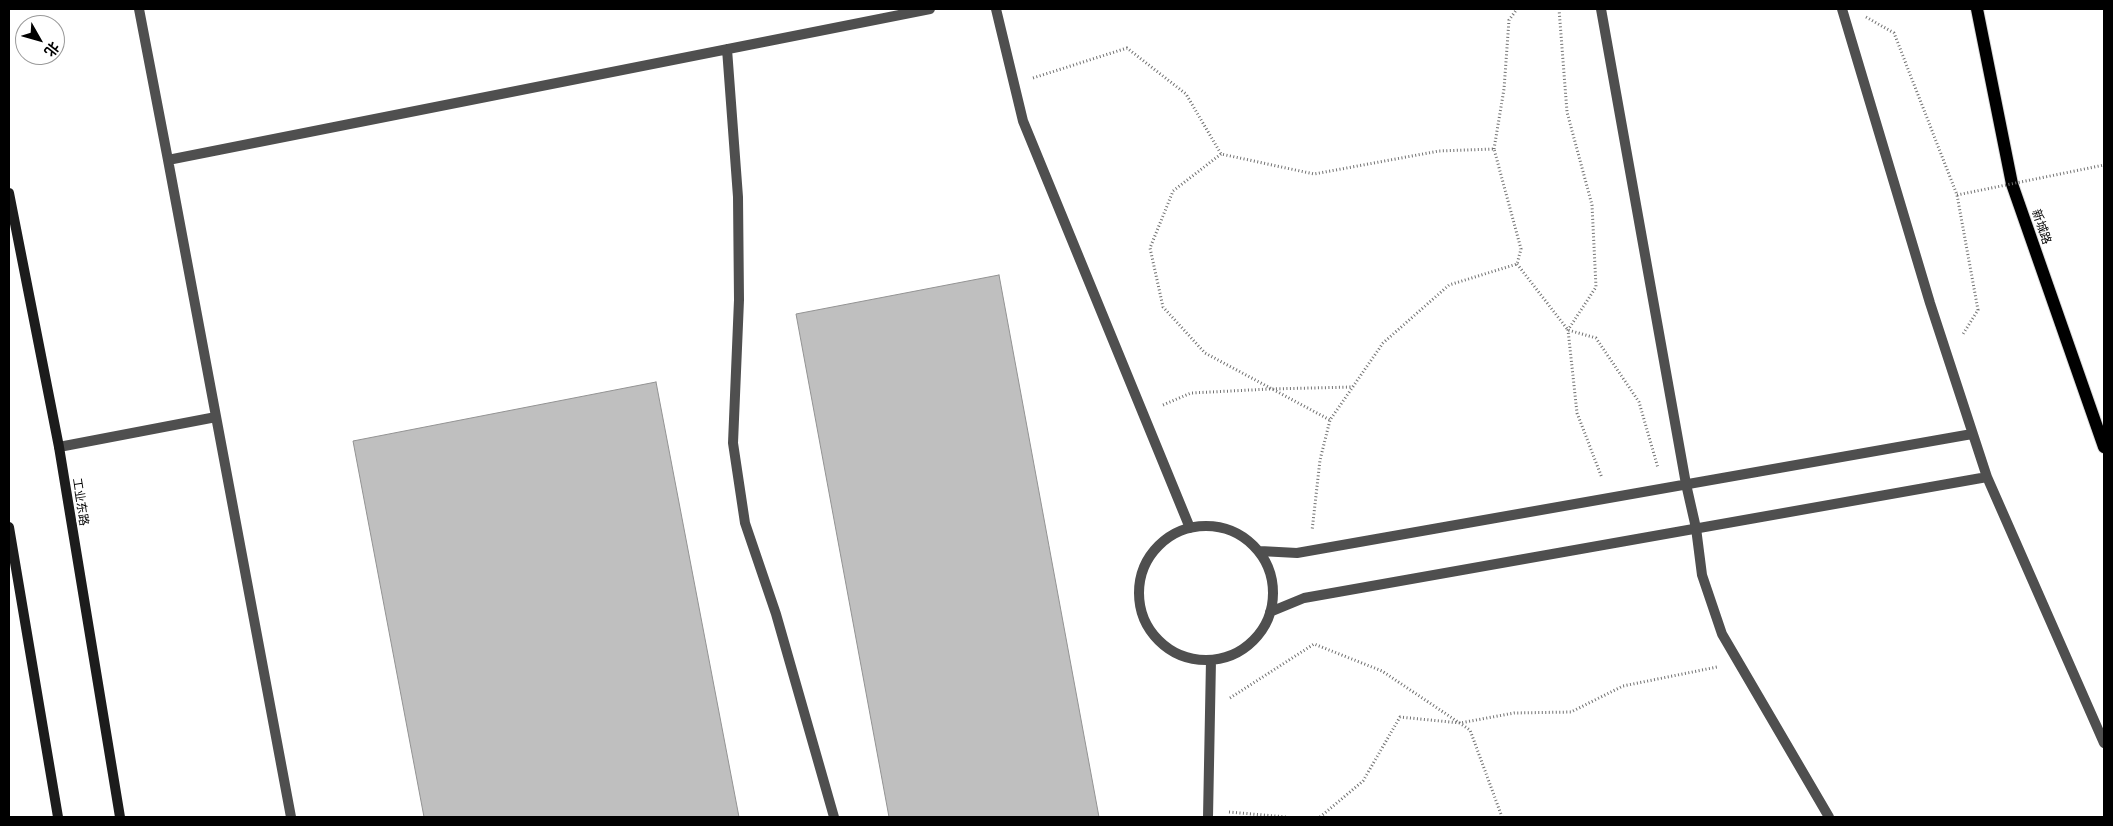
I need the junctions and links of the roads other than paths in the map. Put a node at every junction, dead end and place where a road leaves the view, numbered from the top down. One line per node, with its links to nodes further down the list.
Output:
1 (139, 9): 8 (street)
2 (930, 9): 7 (street)
3 (996, 9): 17 (street)
4 (1601, 9): 15 (street)
5 (1842, 9): 11 (street)
6 (1977, 9): 13 (main road, 新城路)
7 (728, 49): 8 (street); 27 (street)
8 (168, 160): 10 (street)
9 (9, 193): 12 (main road, 工业东路)
10 (216, 417): 12 (street); 26 (street)
11 (1972, 434): 14 (street); 15 (street)
12 (59, 447): 25 (main road, 工业东路)
13 (2104, 447)
14 (1988, 477): 18 (street); 22 (street)
15 (1686, 484): 18 (street); 19 (street)
16 (9, 527): 24 (main road)
17 (1190, 528): 19 (street); 21 (street)
18 (1696, 528): 20 (street); 28 (street)
19 (1260, 551): 20 (street)
20 (1270, 612): 21 (street)
21 (1211, 660): 23 (street)
22 (2104, 743)
23 (1208, 814)
24 (58, 817)
25 (120, 817)
26 (291, 817)
27 (834, 817)
28 (1829, 817)

